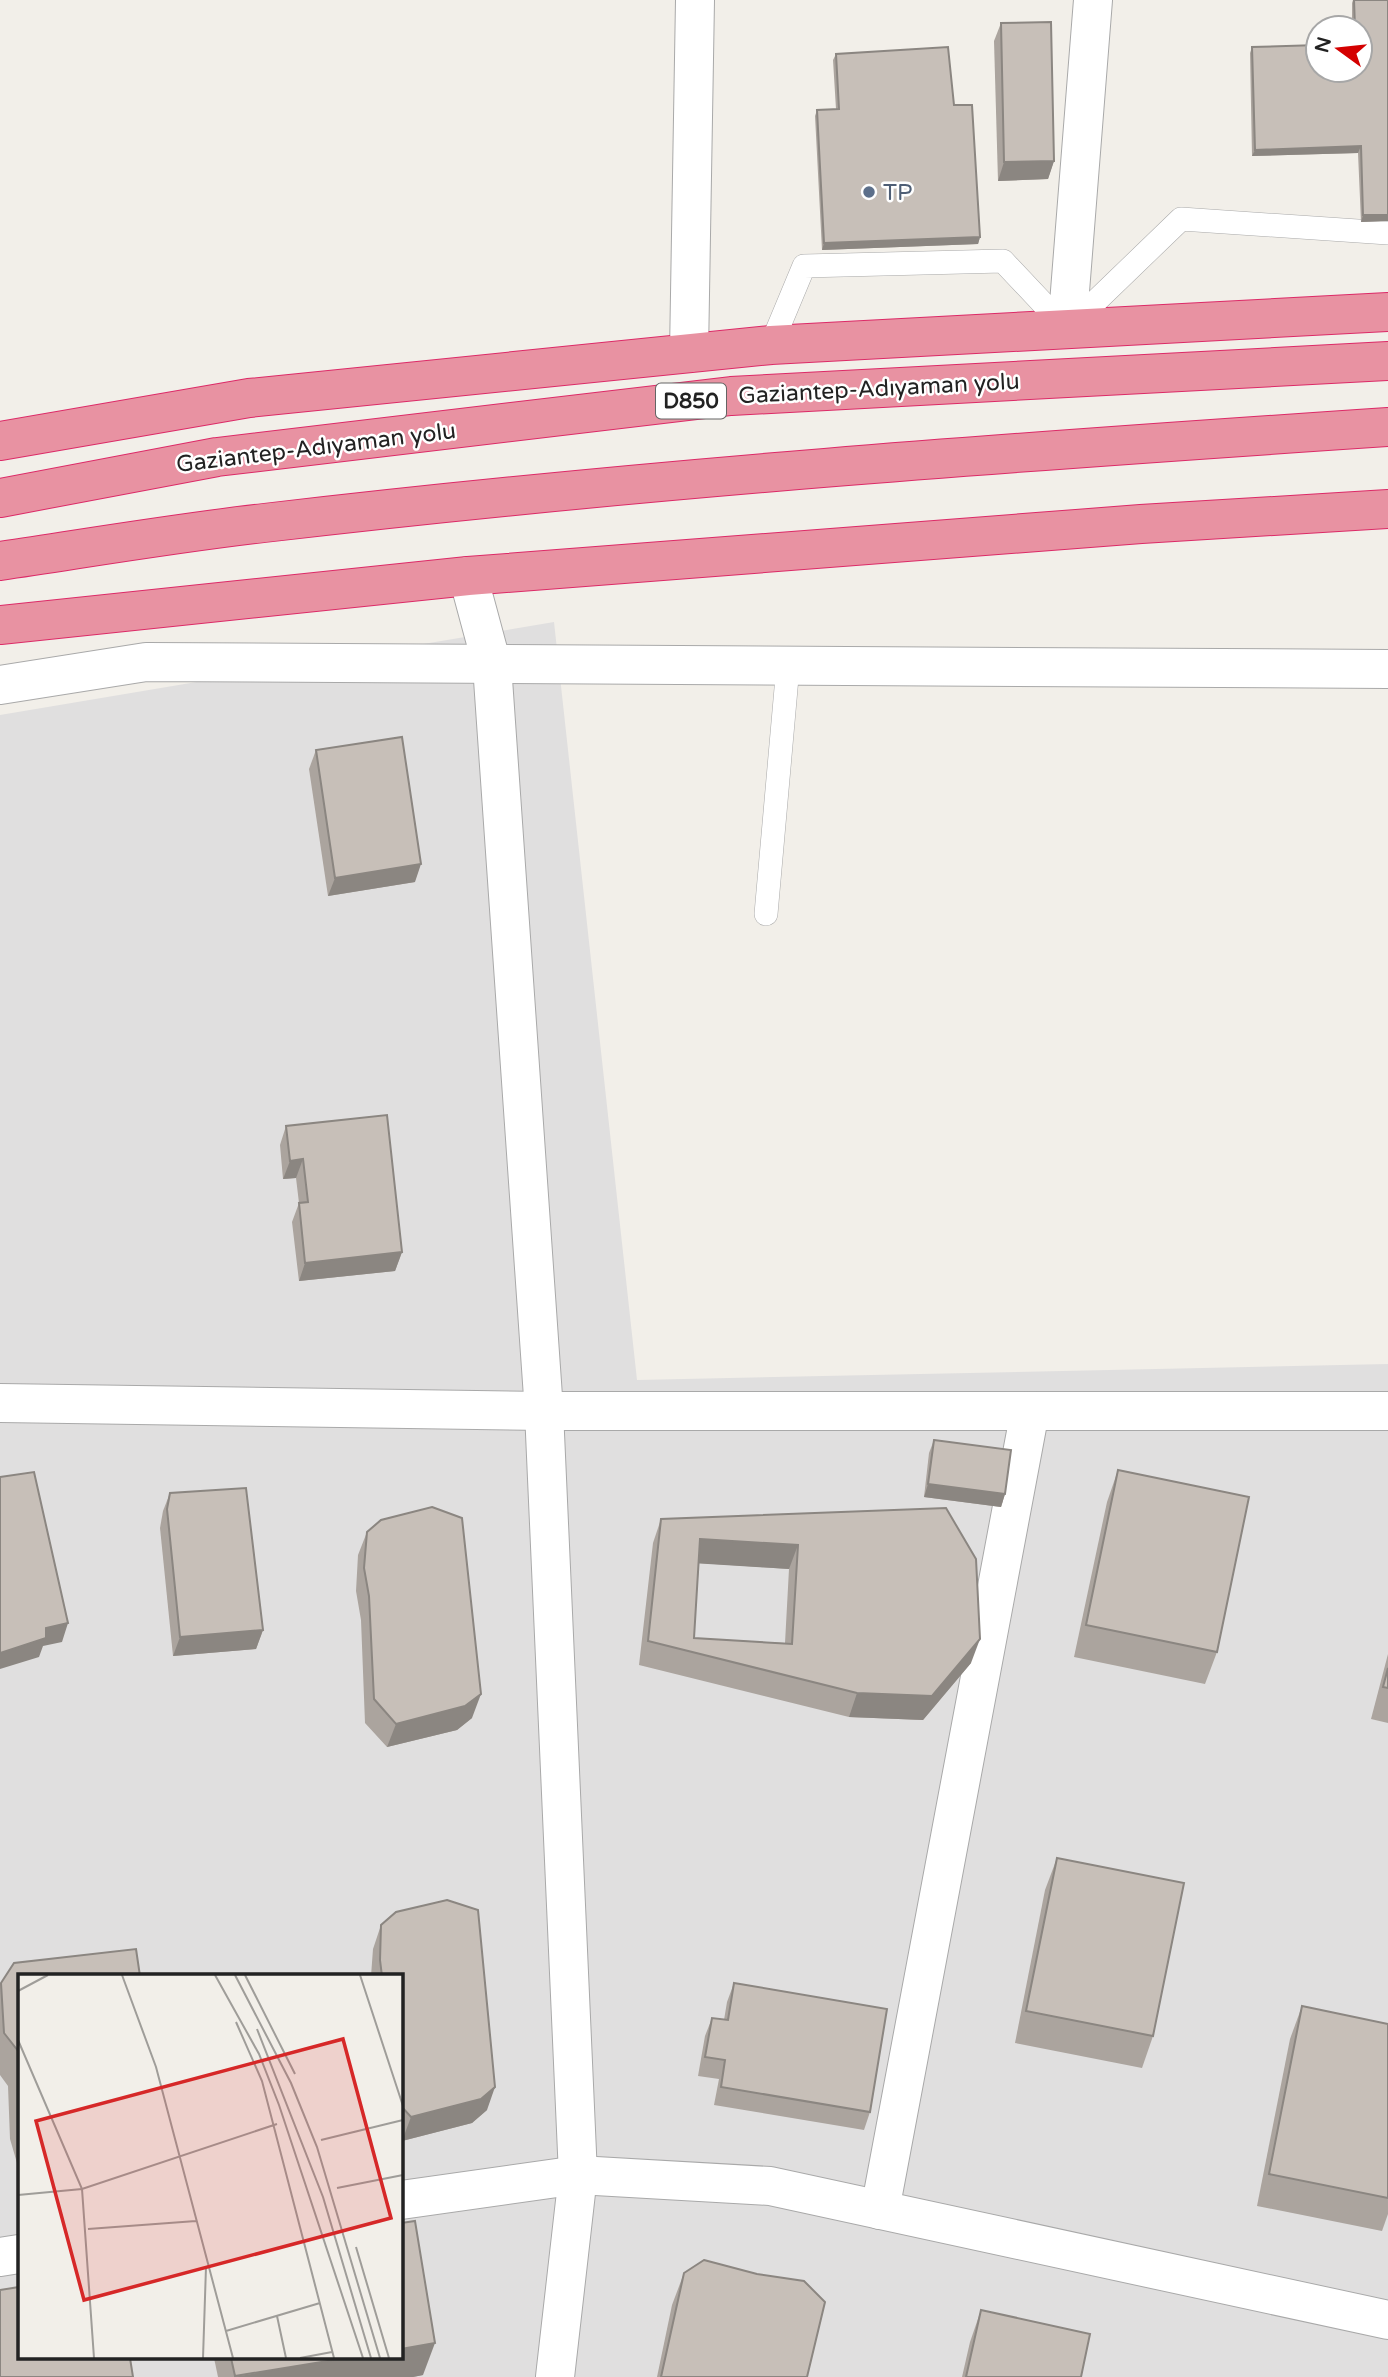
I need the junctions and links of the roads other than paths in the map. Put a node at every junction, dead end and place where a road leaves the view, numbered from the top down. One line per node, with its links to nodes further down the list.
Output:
1 (695, 0): 7 (street)
2 (1093, 0): 5 (street)
3 (1388, 233): 5 (lane)
4 (1388, 313): 5 (highway)
5 (1067, 329): 6 (highway); 6 (lane)
6 (771, 345): 7 (highway)
7 (689, 353): 10 (highway)
8 (1388, 361): 11 (highway, Gaziantep-Adıyaman yolu / D850)
9 (1388, 427): 13 (highway)
10 (0, 441)
11 (0, 498)
12 (1388, 509): 14 (highway)
13 (0, 561)
14 (468, 576): 15 (highway); 16 (street)
15 (0, 625)
16 (492, 665): 17 (street); 19 (street); 25 (street)
17 (788, 666): 18 (street); 20 (lane)
18 (1388, 669)
19 (0, 685)
20 (766, 914)
21 (0, 1403): 25 (street)
22 (1030, 1410): 23 (street); 25 (street); 29 (street)
23 (1328, 1410): 24 (street); 26 (street)
24 (1388, 1410)
25 (544, 1411): 27 (street)
26 (1388, 1430)
27 (578, 2175): 28 (street); 29 (street); 33 (street)
28 (402, 2200)
29 (880, 2210): 32 (street)
30 (18, 2254): 31 (street)
31 (0, 2257)
32 (1388, 2320)
33 (555, 2377)

